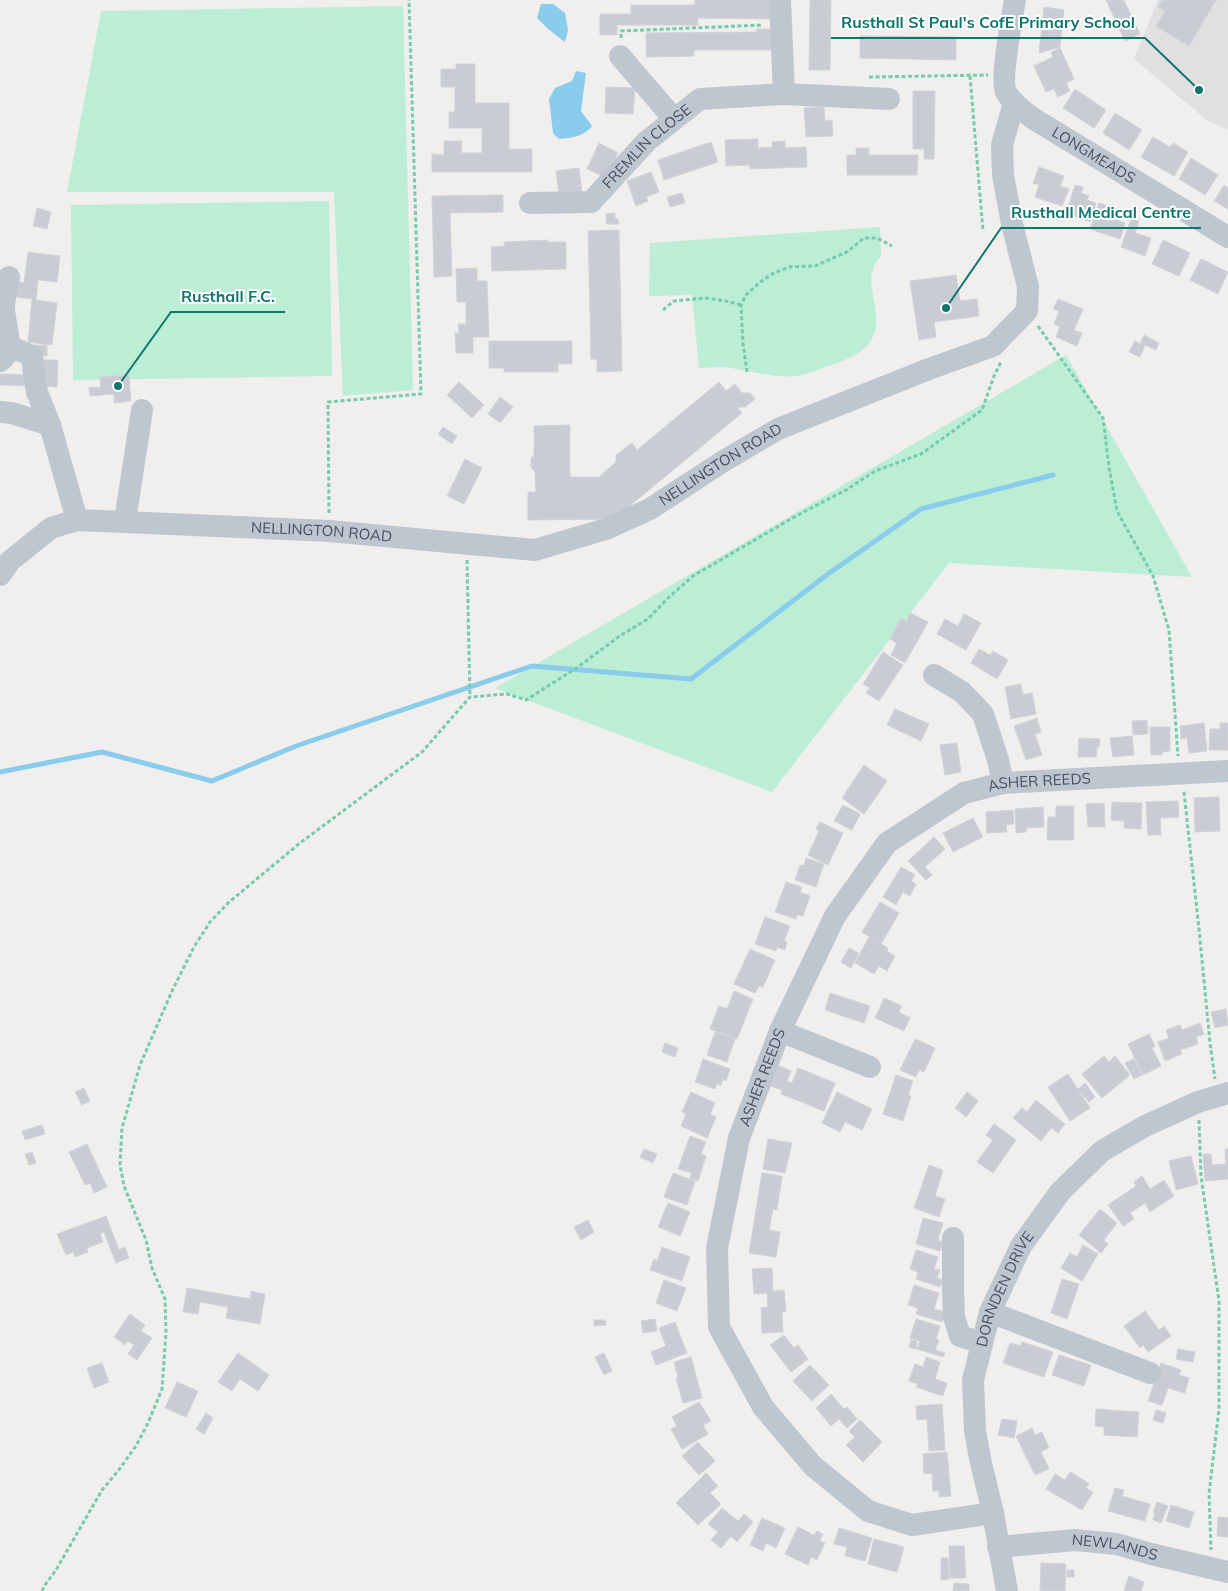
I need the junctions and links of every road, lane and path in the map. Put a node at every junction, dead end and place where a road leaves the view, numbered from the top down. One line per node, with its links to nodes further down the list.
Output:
1 (410, 0): 29 (path)
2 (780, 0): 4 (street)
3 (1015, 0): 6 (street)
4 (781, 24): 5 (path); 8 (street)
5 (620, 56): 12 (street)
6 (1004, 74): 7 (path); 11 (street)
7 (970, 76): 9 (path); 14 (path)
8 (784, 94): 9 (street, FREMLIN CLOSE); 12 (street, FREMLIN CLOSE)
9 (859, 97): 10 (street, FREMLIN CLOSE)
10 (889, 99)
11 (1014, 102): 15 (street, LONGMEADS); 20 (street)
12 (674, 119): 13 (street, FREMLIN CLOSE)
13 (530, 203)
14 (983, 231)
15 (1228, 237)
16 (892, 246): 18 (path)
17 (9, 277): 21 (street)
18 (741, 305): 19 (path); 23 (path)
19 (664, 310)
20 (1027, 311): 30 (street, NELLINGTON ROAD); 35 (path)
21 (5, 353): 26 (street)
22 (1002, 361): 33 (path)
23 (747, 372)
24 (142, 410): 28 (street)
25 (0, 412): 26 (street)
26 (50, 425): 27 (street)
27 (77, 520): 28 (street, NELLINGTON ROAD); 31 (street, NELLINGTON ROAD)
28 (125, 521): 29 (street, NELLINGTON ROAD)
29 (329, 531): 30 (street, NELLINGTON ROAD)
30 (466, 543): 33 (path)
31 (0, 575)
32 (934, 675): 36 (street)
33 (470, 697): 47 (path)
34 (1228, 772): 35 (street, ASHER REEDS)
35 (1180, 774): 36 (street, ASHER REEDS); 39 (path)
36 (1003, 783): 37 (street, ASHER REEDS)
37 (780, 1031): 38 (street); 44 (street, ASHER REEDS)
38 (870, 1067)
39 (1215, 1097): 41 (street, DORNDEN DRIVE); 46 (path)
40 (953, 1238): 42 (street)
41 (990, 1312): 42 (street, DORNDEN DRIVE); 43 (street)
42 (982, 1343): 44 (street, DORNDEN DRIVE)
43 (1150, 1373)
44 (993, 1513): 45 (street, DORNDEN DRIVE)
45 (998, 1547): 46 (street, NEWLANDS); 48 (street, DORNDEN DRIVE)
46 (1220, 1570)
47 (42, 1591)
48 (1007, 1591)

